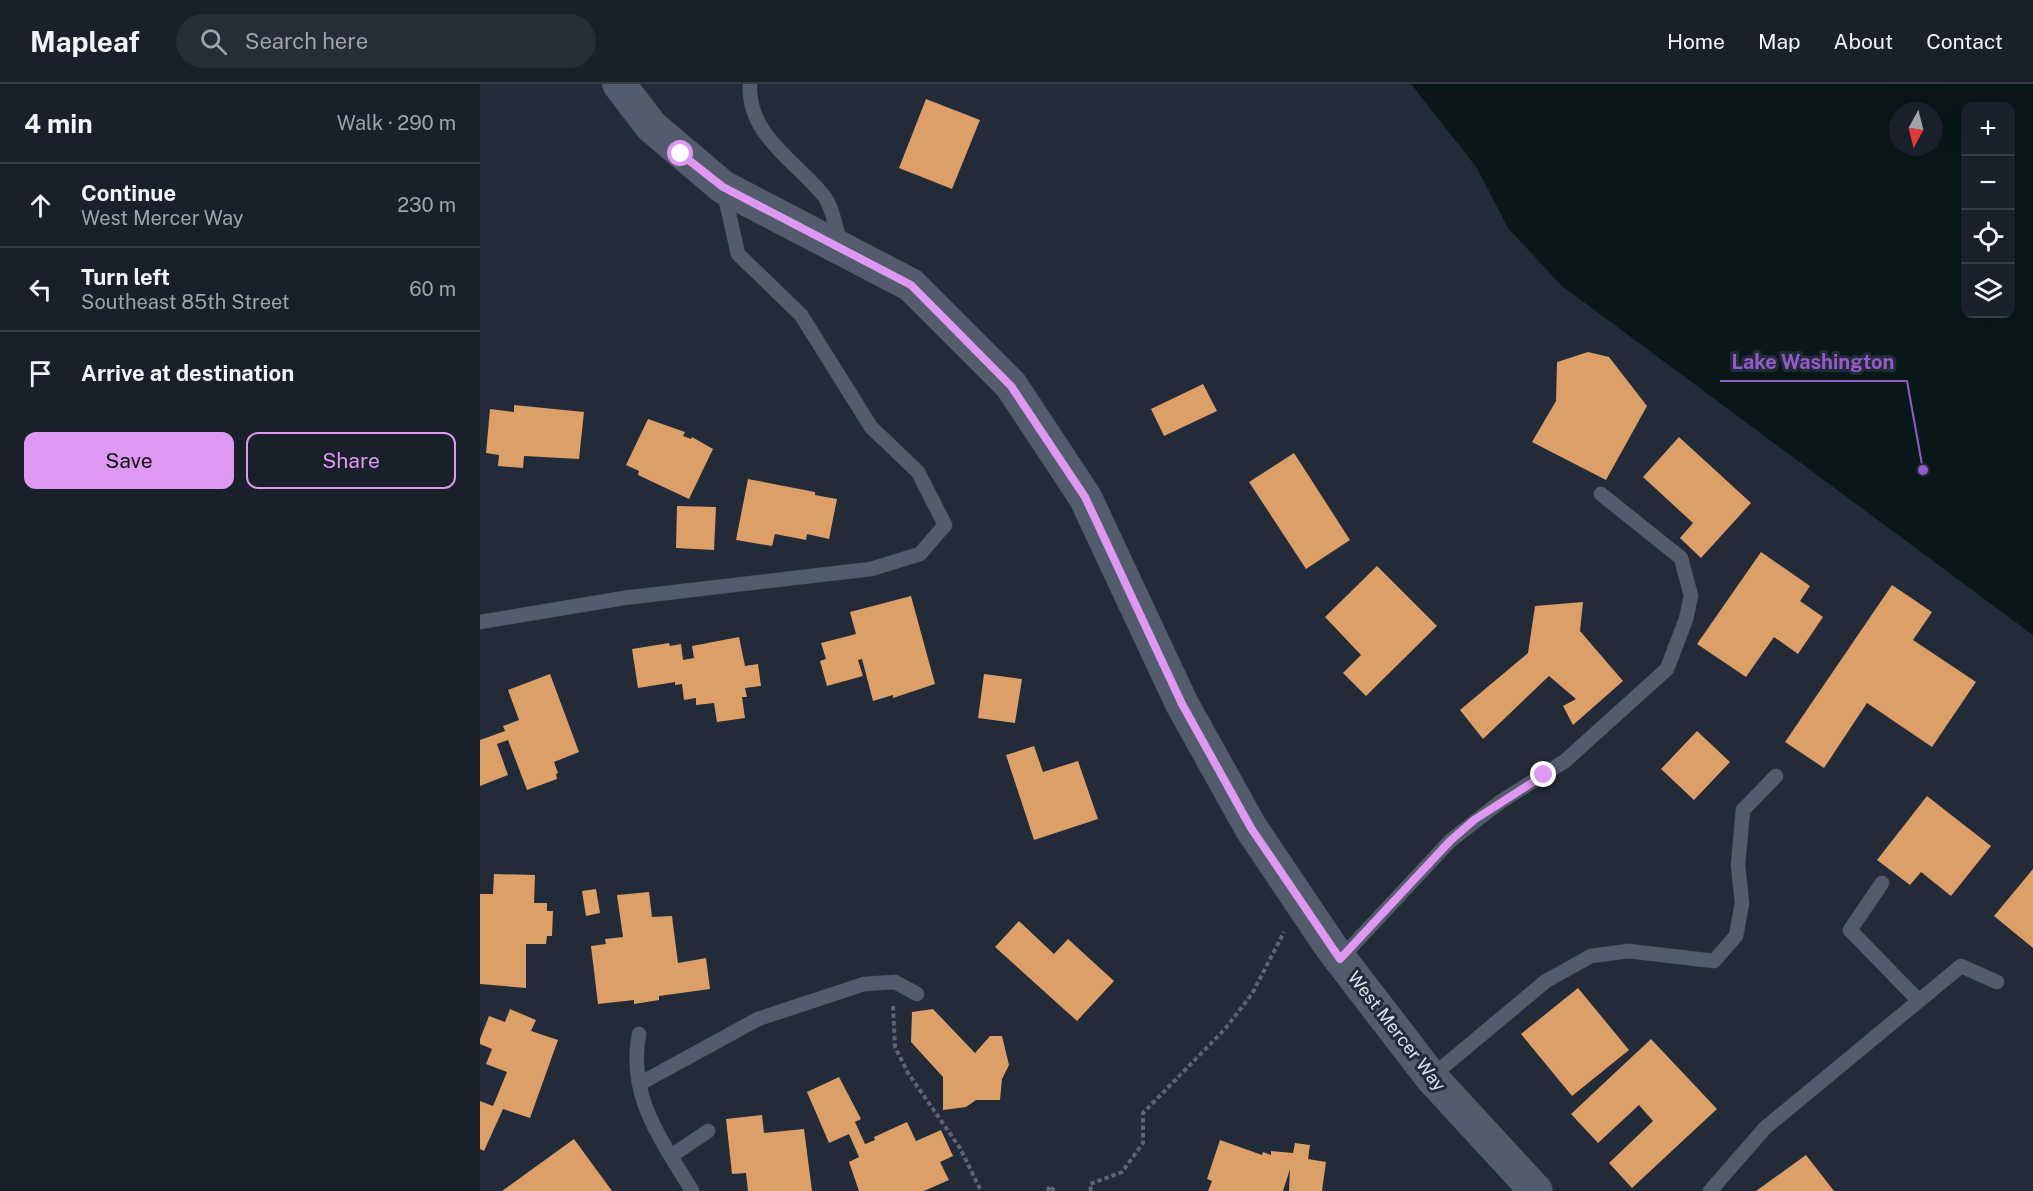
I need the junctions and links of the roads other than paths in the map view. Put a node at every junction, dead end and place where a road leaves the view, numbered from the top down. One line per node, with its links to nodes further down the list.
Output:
1 (619, 84): 3 (street, West Mercer Way)
2 (750, 84): 4 (lane)
3 (723, 187): 4 (street, West Mercer Way); 6 (lane)
4 (842, 249): 9 (street, West Mercer Way)
5 (1601, 494): 9 (lane)
6 (480, 622)
7 (1776, 776): 14 (lane)
8 (1882, 883): 12 (lane)
9 (1340, 959): 14 (street, West Mercer Way)
10 (1997, 982): 12 (lane)
11 (917, 994): 15 (lane)
12 (1919, 1001): 20 (lane)
13 (639, 1034): 15 (lane)
14 (1431, 1077): 19 (street, West Mercer Way)
15 (639, 1084): 17 (lane)
16 (708, 1131): 17 (lane)
17 (672, 1156): 18 (lane)
18 (692, 1191)
19 (1536, 1191)
20 (1710, 1191)

